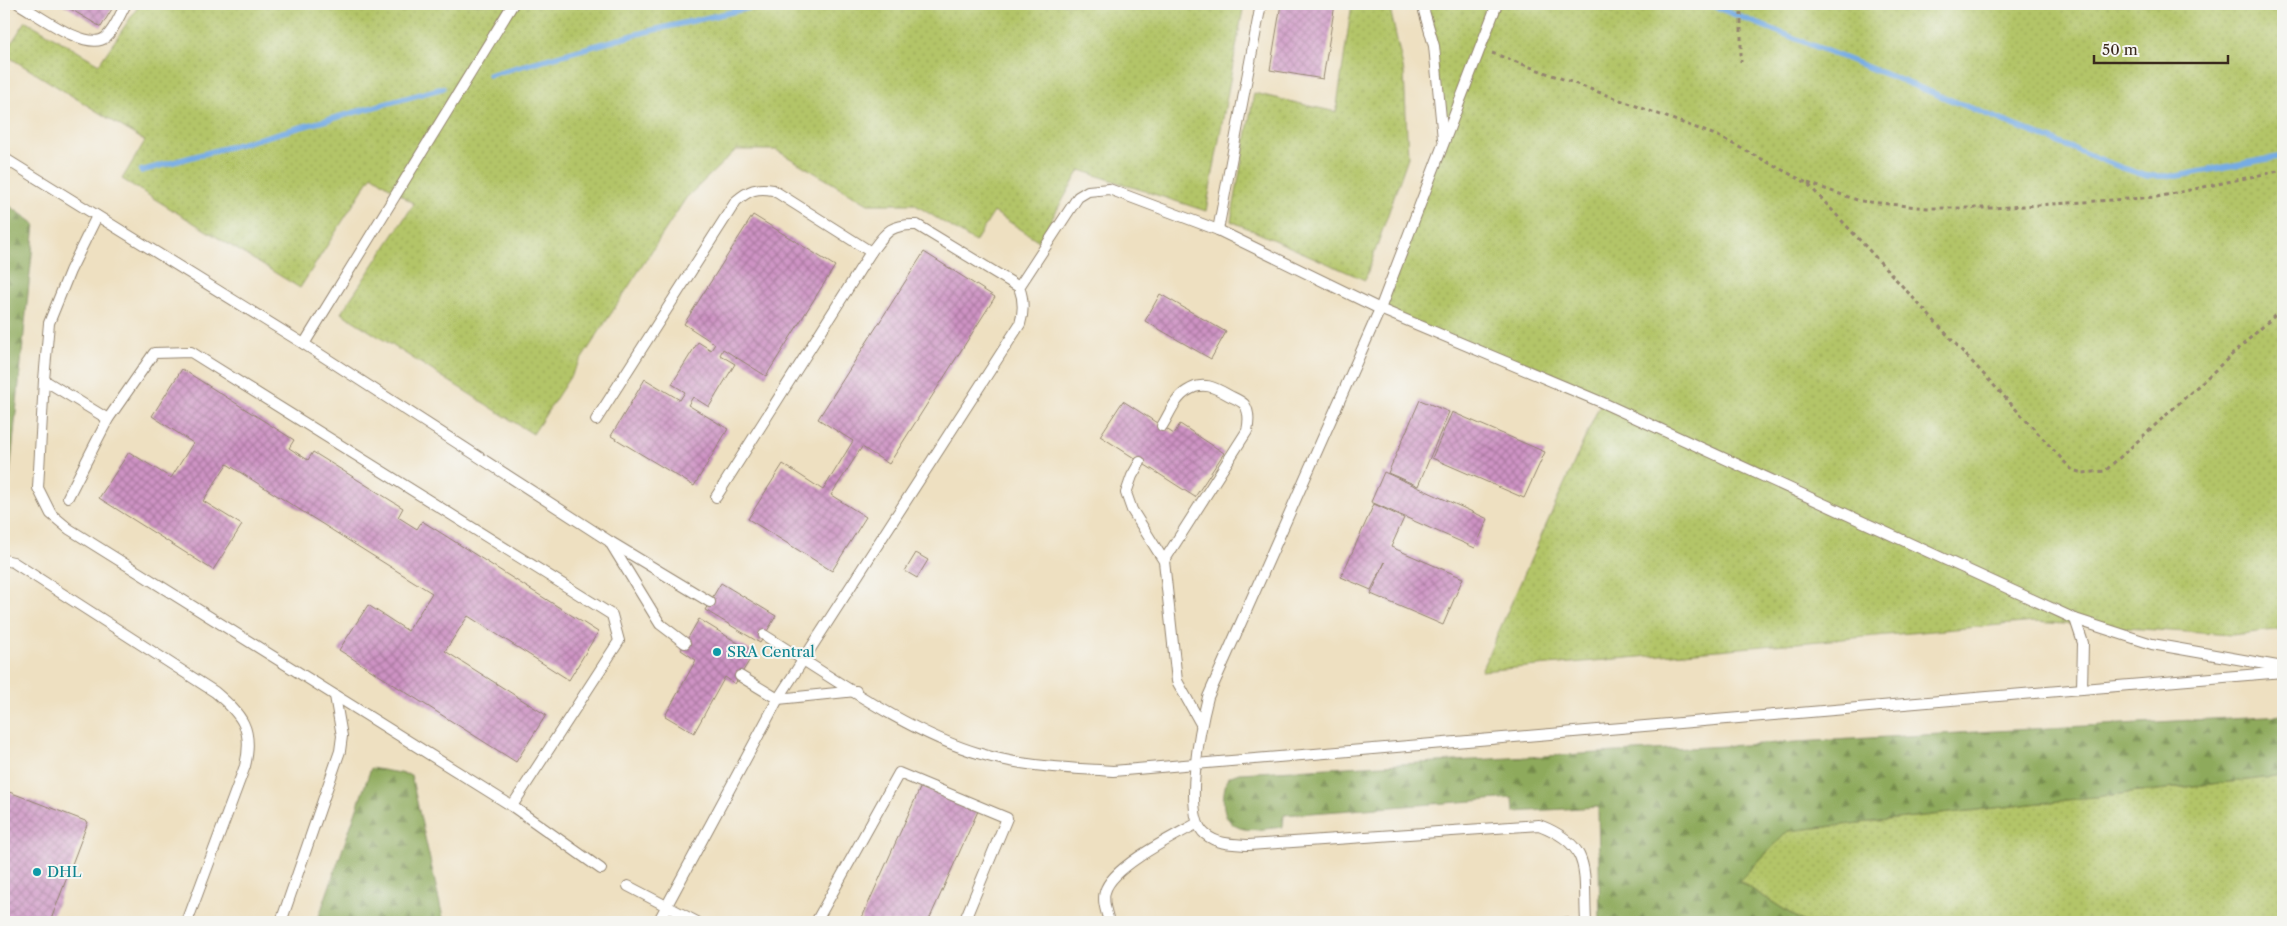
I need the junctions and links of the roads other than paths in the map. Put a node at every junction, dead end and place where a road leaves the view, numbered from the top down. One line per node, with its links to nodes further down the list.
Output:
1 (6, 4): 8 (lane)
2 (19, 4): 3 (lane)
3 (126, 4)
4 (513, 4): 16 (lane)
5 (1261, 4): 12 (lane)
6 (1422, 4): 9 (lane)
7 (1497, 4): 9 (lane)
8 (4, 7)
9 (1444, 142): 15 (lane)
10 (4, 158): 11 (lane)
11 (97, 216): 16 (lane); 17 (lane)
12 (1218, 230): 14 (lane); 15 (lane)
13 (871, 252): 14 (lane); 19 (lane); 23 (lane)
14 (1019, 287): 31 (lane)
15 (1380, 308): 28 (lane); 39 (lane)
16 (304, 344): 24 (lane)
17 (44, 380): 18 (lane); 37 (lane)
18 (108, 419): 22 (lane); 41 (lane)
19 (596, 420)
20 (1162, 426): 26 (lane)
21 (1140, 462): 26 (lane)
22 (68, 496)
23 (716, 497)
24 (609, 542): 27 (lane); 30 (lane)
25 (4, 560): 46 (lane)
26 (1164, 560): 39 (lane)
27 (710, 602)
28 (2076, 619): 32 (lane); 35 (lane)
29 (764, 635): 31 (lane)
30 (685, 643)
31 (804, 660): 36 (lane); 38 (lane)
32 (2283, 667)
33 (2283, 672): 35 (lane)
34 (740, 676): 38 (lane)
35 (2082, 689): 40 (lane)
36 (856, 691): 38 (lane); 40 (lane)
37 (335, 696): 41 (lane); 47 (lane)
38 (778, 699): 45 (lane)
39 (1201, 724): 40 (lane)
40 (1195, 764): 42 (lane)
41 (512, 806): 43 (lane)
42 (1196, 824): 52 (lane); 53 (lane)
43 (601, 869)
44 (628, 886): 45 (lane)
45 (665, 906): 48 (lane); 49 (lane)
46 (187, 922)
47 (280, 922)
48 (658, 922)
49 (696, 922)
50 (816, 922): 51 (lane)
51 (964, 922)
52 (1109, 922)
53 (1586, 922)

